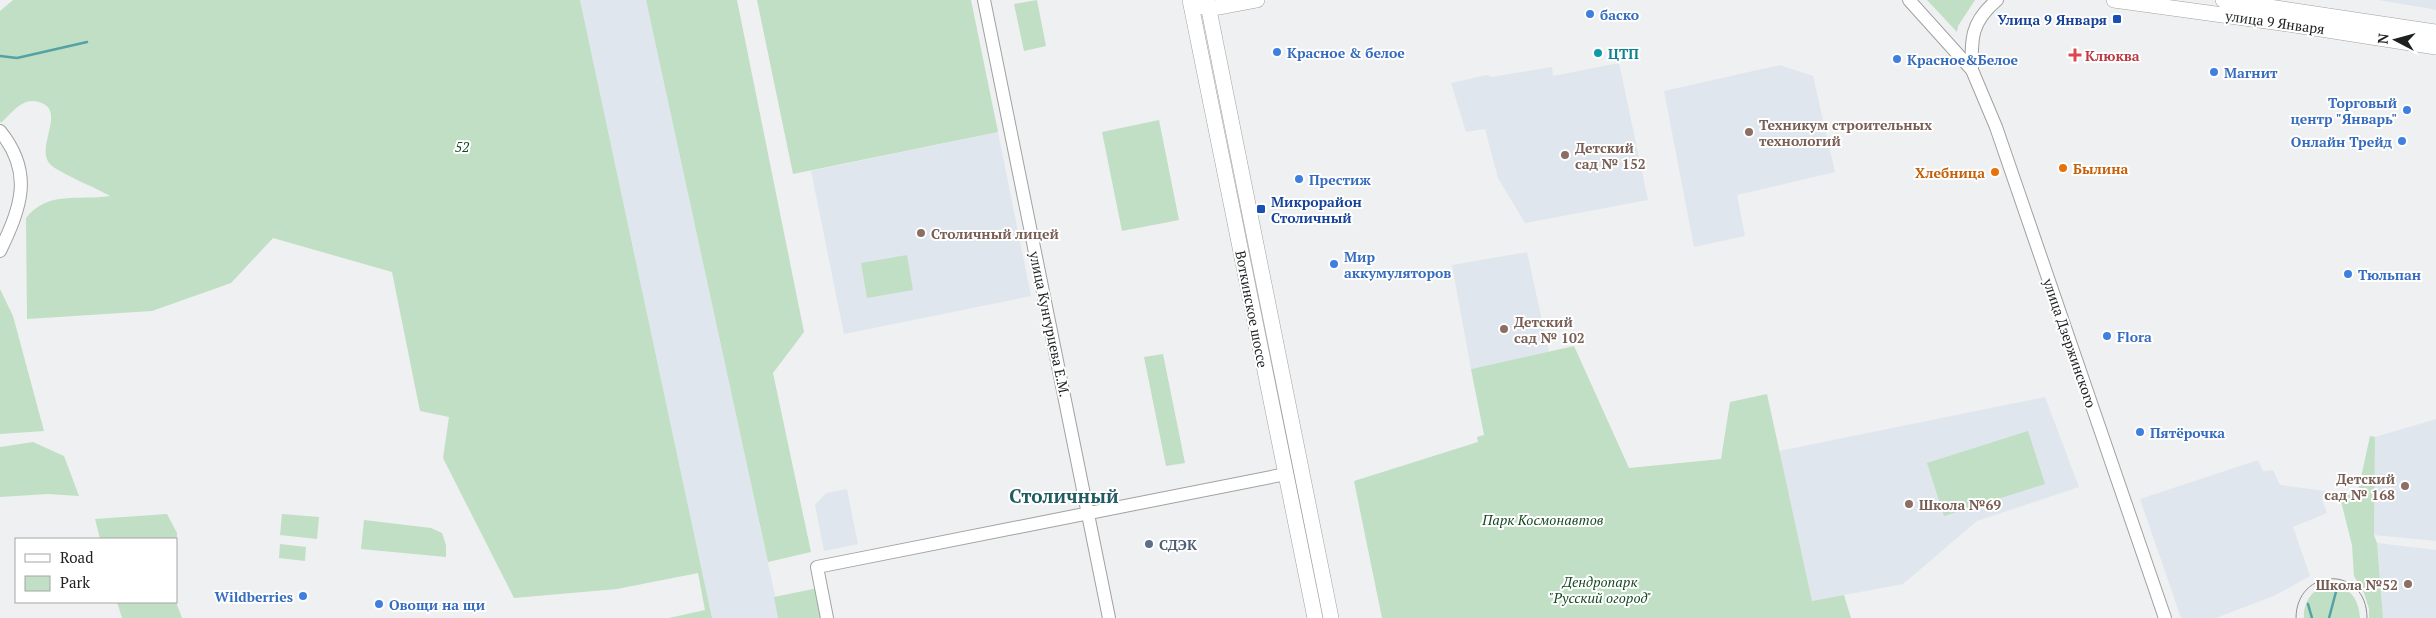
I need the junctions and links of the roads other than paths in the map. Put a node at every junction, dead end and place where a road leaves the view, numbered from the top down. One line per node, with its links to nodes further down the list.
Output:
1 (984, 0): 14 (street, улица Кунгурцева Е.М.)
2 (1257, 0): 7 (main road)
3 (1909, 0): 10 (street, улица Дзержинского)
4 (1997, 0): 10 (street, улица Дзержинского)
5 (2114, 0): 9 (main road, улица 9 Января)
6 (2223, 0): 8 (main road, улица 9 Января)
7 (1199, 2): 13 (main road, Воткинское шоссе); 18 (main road, Воткинское шоссе)
8 (2436, 32)
9 (2436, 47)
10 (1972, 70): 19 (street, улица Дзержинского)
11 (0, 131): 12 (street)
12 (0, 251)
13 (1286, 474): 14 (street); 17 (main road, Воткинское шоссе)
14 (1088, 513): 15 (street); 16 (street, улица Кунгурцева Е.М.)
15 (827, 618)
16 (1109, 618)
17 (1315, 618)
18 (1331, 618)
19 (2165, 618)

